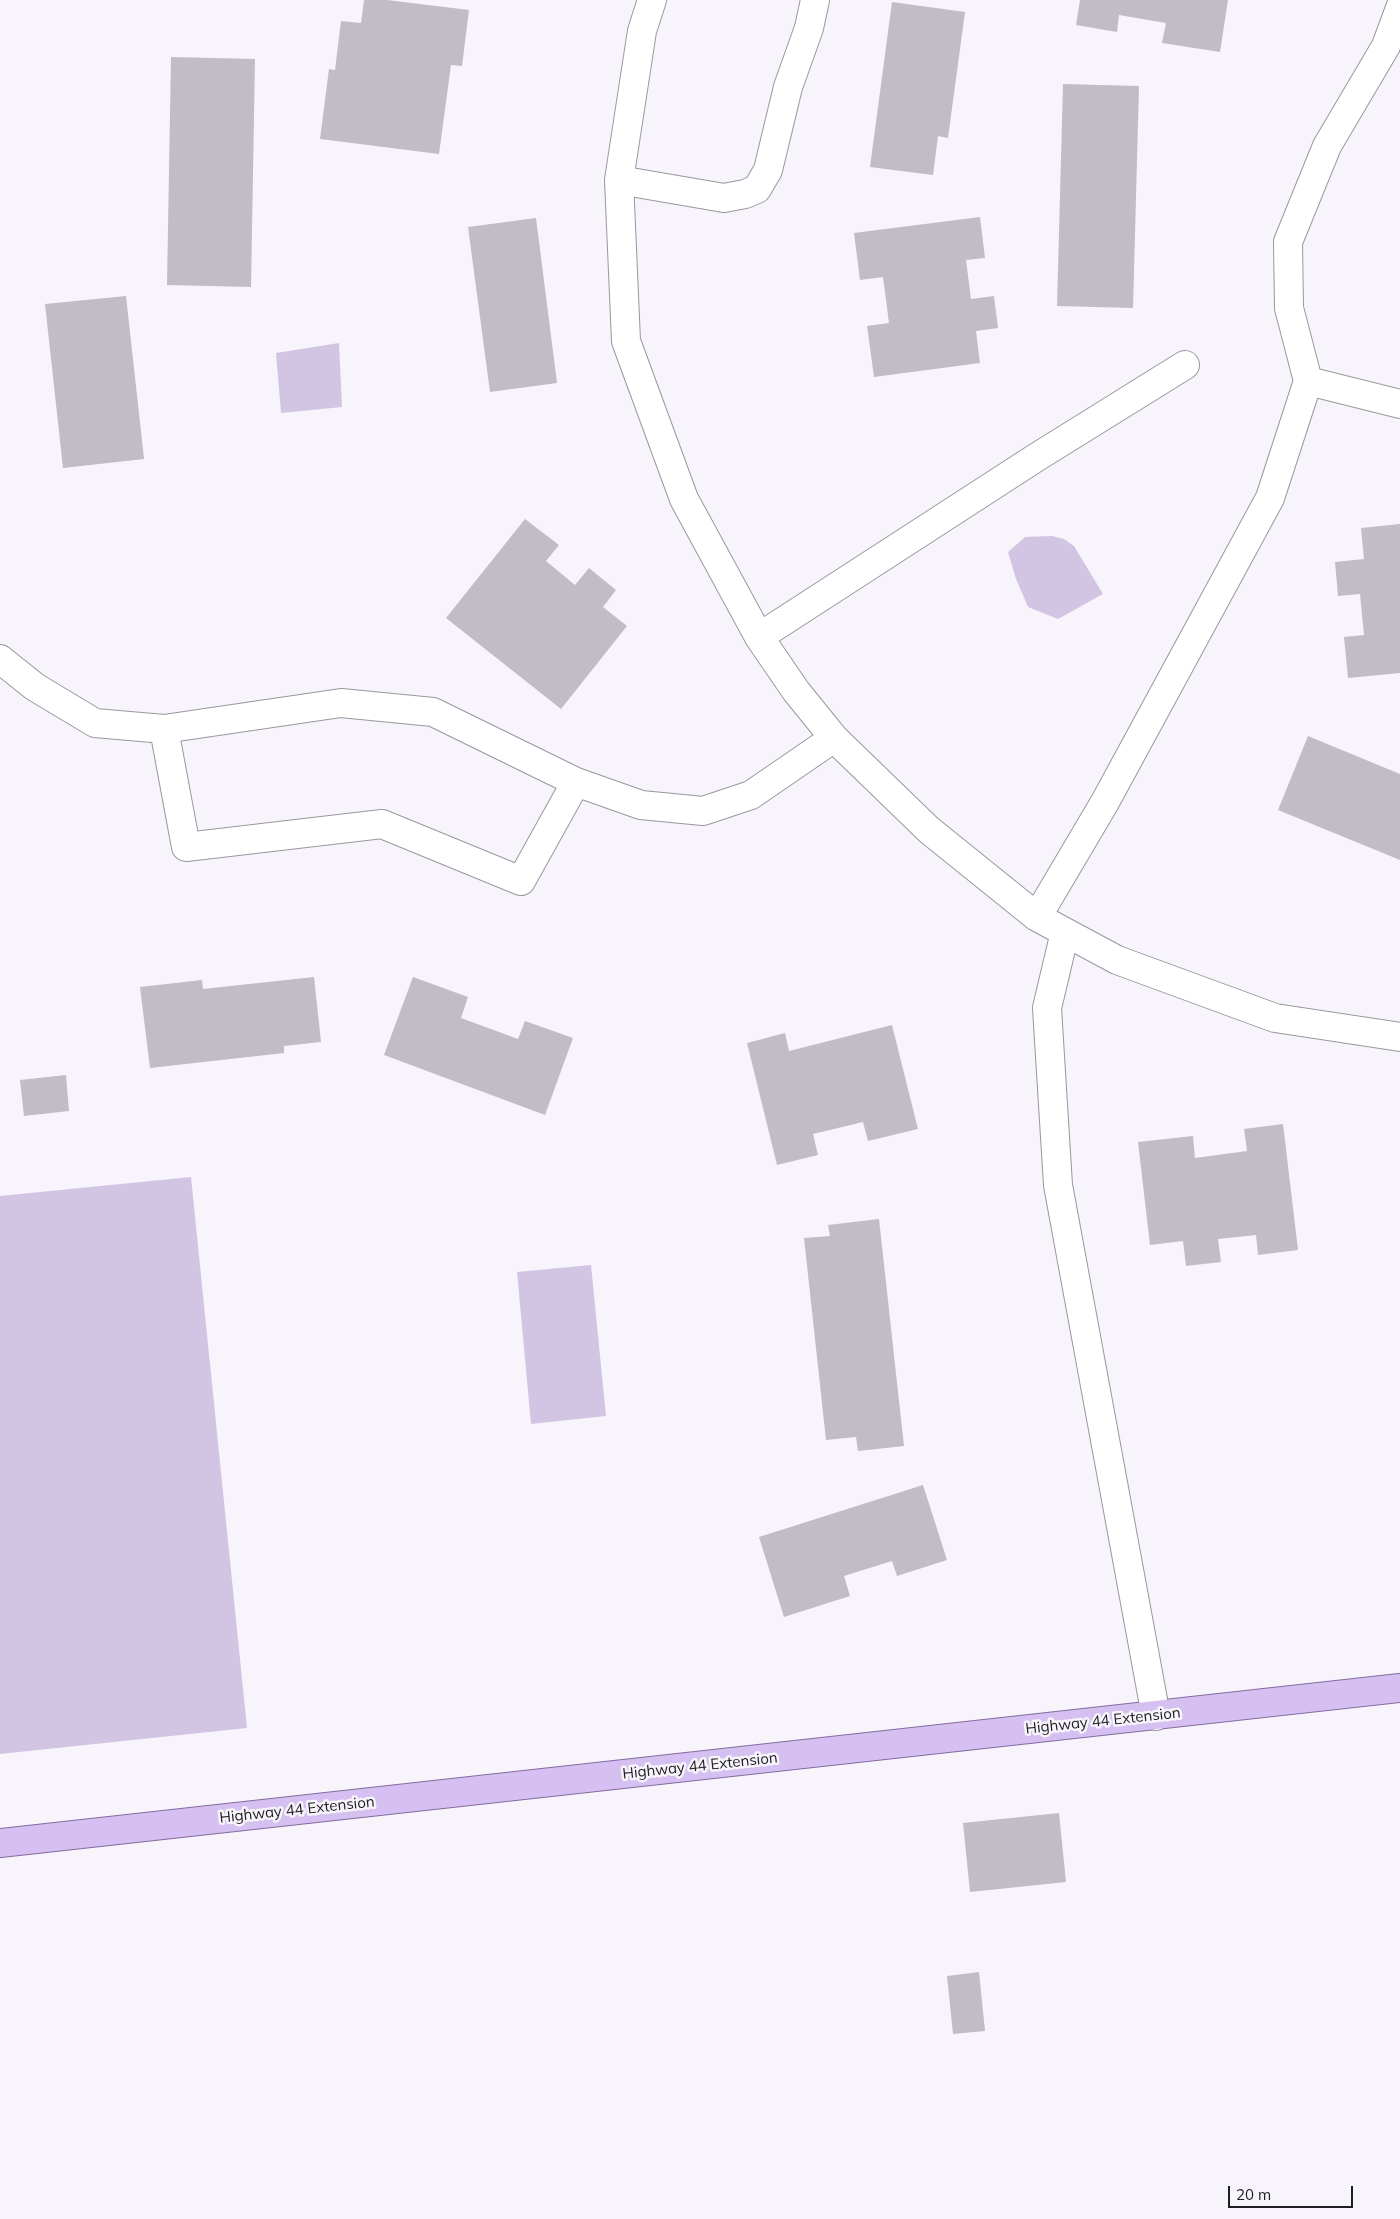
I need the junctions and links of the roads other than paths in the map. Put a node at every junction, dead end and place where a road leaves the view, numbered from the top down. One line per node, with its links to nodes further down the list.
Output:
1 (652, 0): 4 (street)
2 (815, 0): 4 (street)
3 (1400, 8): 6 (street)
4 (619, 180): 8 (street)
5 (1186, 365): 8 (street)
6 (1308, 381): 7 (street); 13 (street)
7 (1400, 404)
8 (759, 637): 11 (street)
9 (0, 659): 10 (street)
10 (164, 729): 12 (street); 12 (street)
11 (834, 738): 12 (street); 13 (street)
12 (576, 782)
13 (1037, 917): 14 (street)
14 (1065, 932): 15 (street); 17 (street)
15 (1400, 1037)
16 (1400, 1688): 17 (main road, Highway 44 Extension)
17 (1156, 1716): 18 (main road, Highway 44 Extension)
18 (0, 1843)

